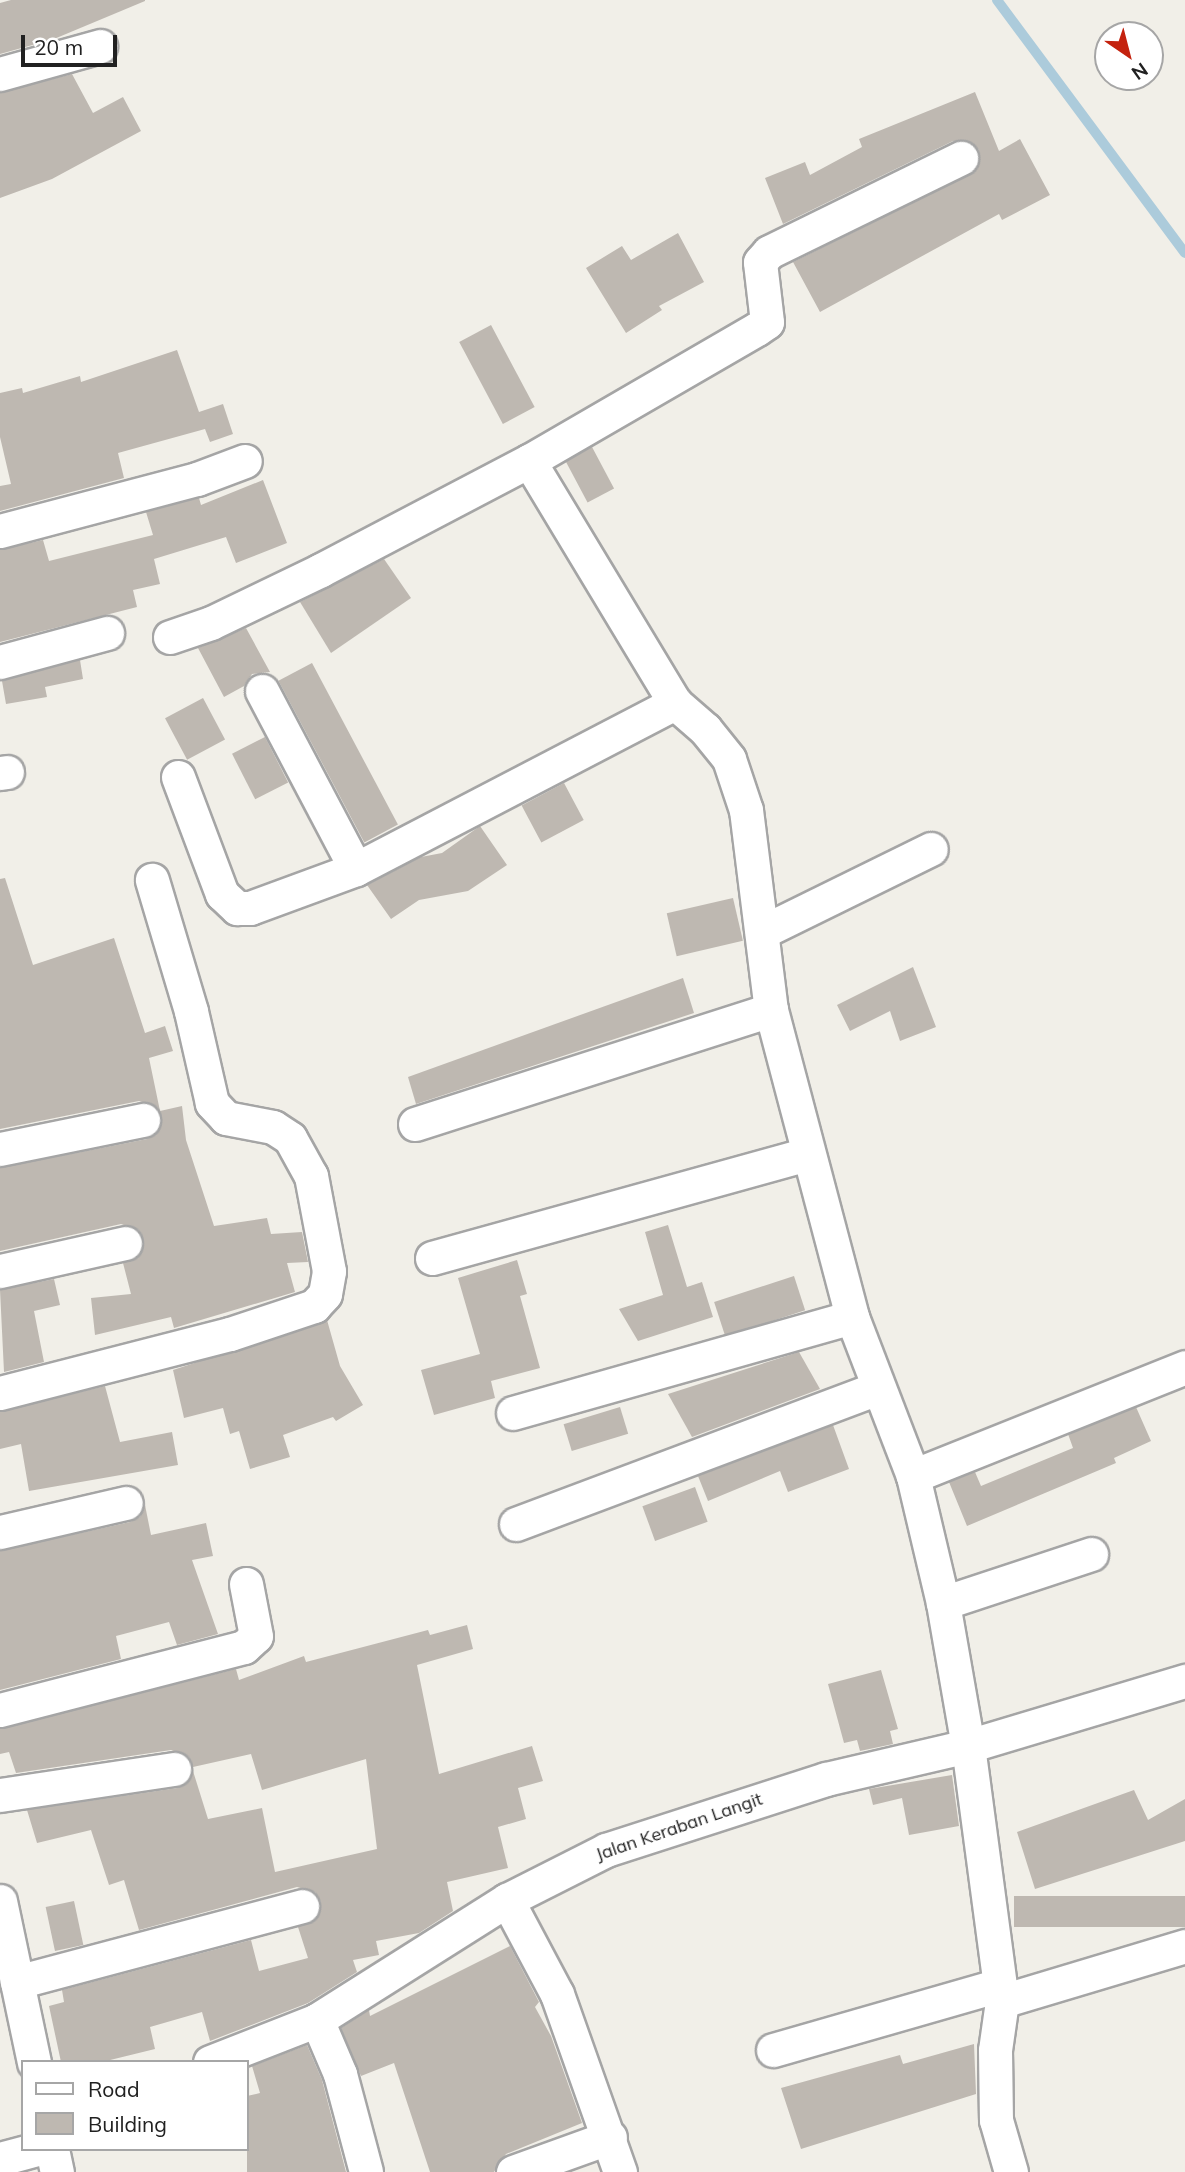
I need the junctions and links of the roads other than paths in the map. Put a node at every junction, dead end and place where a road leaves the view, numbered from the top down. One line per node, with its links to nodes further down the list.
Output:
1 (100, 46): 2 (street)
2 (0, 74)
3 (961, 158): 5 (street)
4 (245, 461): 6 (street)
5 (529, 461): 8 (street); 11 (street)
6 (0, 531)
7 (107, 633): 9 (street)
8 (170, 637)
9 (0, 662)
10 (262, 691): 14 (street)
11 (675, 703): 14 (street); 16 (street)
12 (178, 777): 14 (street)
13 (931, 849): 16 (street)
14 (356, 869)
15 (152, 880): 28 (street)
16 (762, 932): 17 (street)
17 (771, 1010): 19 (street); 21 (street)
18 (143, 1121): 20 (street)
19 (415, 1124)
20 (0, 1149)
21 (808, 1154): 23 (street); 25 (street)
22 (124, 1243): 24 (street)
23 (432, 1258)
24 (0, 1271)
25 (852, 1317): 27 (street); 29 (street)
26 (1185, 1367): 30 (street)
27 (877, 1388): 30 (street); 32 (street)
28 (0, 1393)
29 (513, 1413)
30 (913, 1476): 36 (street)
31 (126, 1503): 33 (street)
32 (516, 1524)
33 (0, 1532)
34 (1091, 1554): 36 (street)
35 (246, 1584): 38 (street)
36 (943, 1603): 39 (street)
37 (1185, 1681): 39 (street, Jalan Keraban Langit)
38 (0, 1710)
39 (968, 1746): 42 (street, Jalan Keraban Langit); 47 (street)
40 (174, 1769): 41 (street)
41 (0, 1794)
42 (513, 1897): 48 (street, Jalan Keraban Langit); 52 (street)
43 (0, 1901): 46 (street)
44 (302, 1906): 46 (street)
45 (1185, 1946): 47 (street)
46 (17, 1982): 50 (street)
47 (1001, 1993): 49 (street); 60 (street)
48 (317, 2020): 51 (street, Jalan Keraban Langit); 57 (street)
49 (773, 2050)
50 (34, 2060)
51 (215, 2060)
52 (610, 2137): 58 (street); 59 (street)
53 (30, 2151): 55 (street)
54 (52, 2151): 56 (street)
55 (0, 2159)
56 (57, 2172)
57 (366, 2172)
58 (513, 2172)
59 (620, 2172)
60 (1011, 2172)

